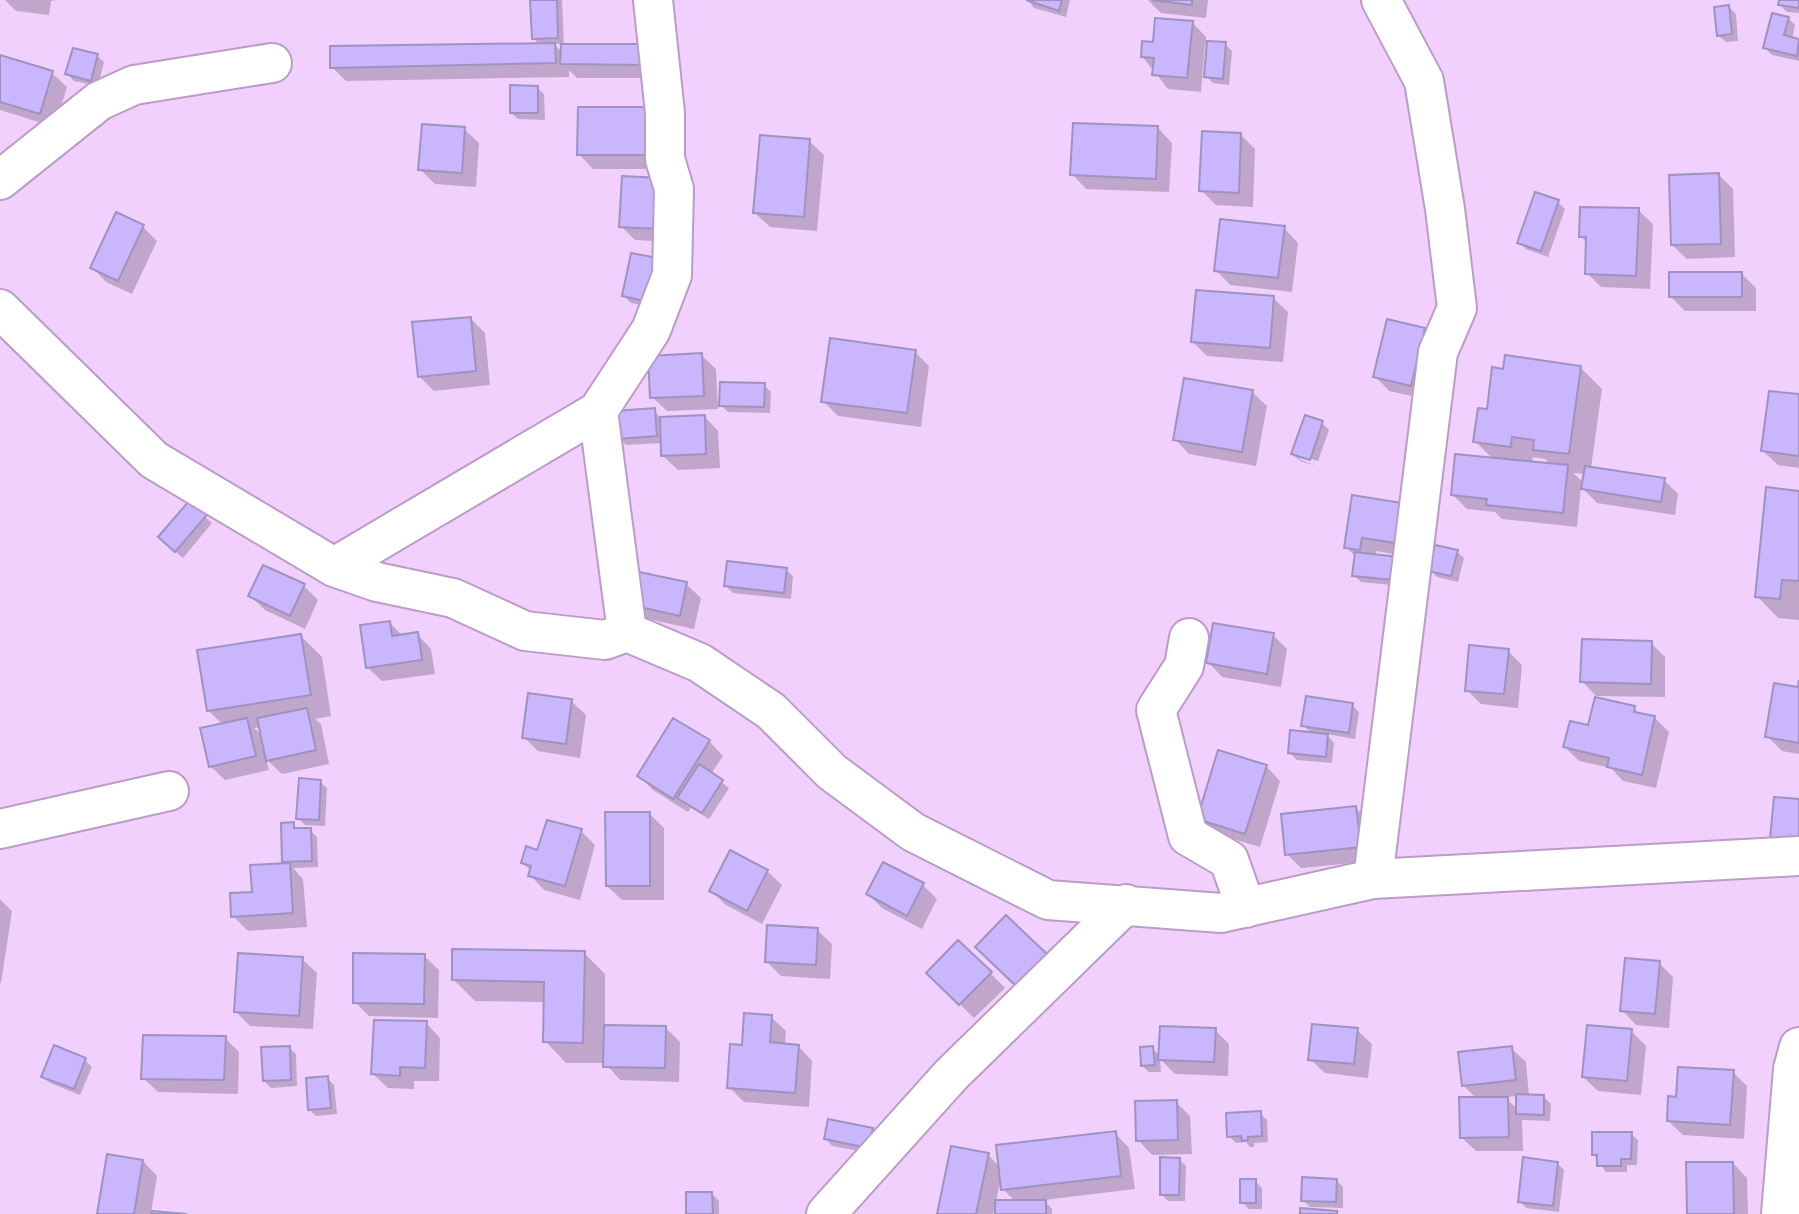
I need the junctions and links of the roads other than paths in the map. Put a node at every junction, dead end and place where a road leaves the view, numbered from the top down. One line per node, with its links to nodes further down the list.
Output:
1 (653, 0): 6 (street)
2 (1381, 0): 13 (street)
3 (272, 63): 4 (street)
4 (0, 180)
5 (0, 309): 7 (street)
6 (597, 411): 7 (street); 8 (street)
7 (334, 567): 8 (street)
8 (626, 632): 14 (street)
9 (1189, 638): 15 (street)
10 (169, 791): 11 (street)
11 (0, 829)
12 (1799, 856): 13 (street)
13 (1373, 879): 15 (street)
14 (1126, 904): 15 (street); 17 (street)
15 (1246, 908)
16 (1799, 1047): 18 (street)
17 (826, 1214)
18 (1781, 1214)

